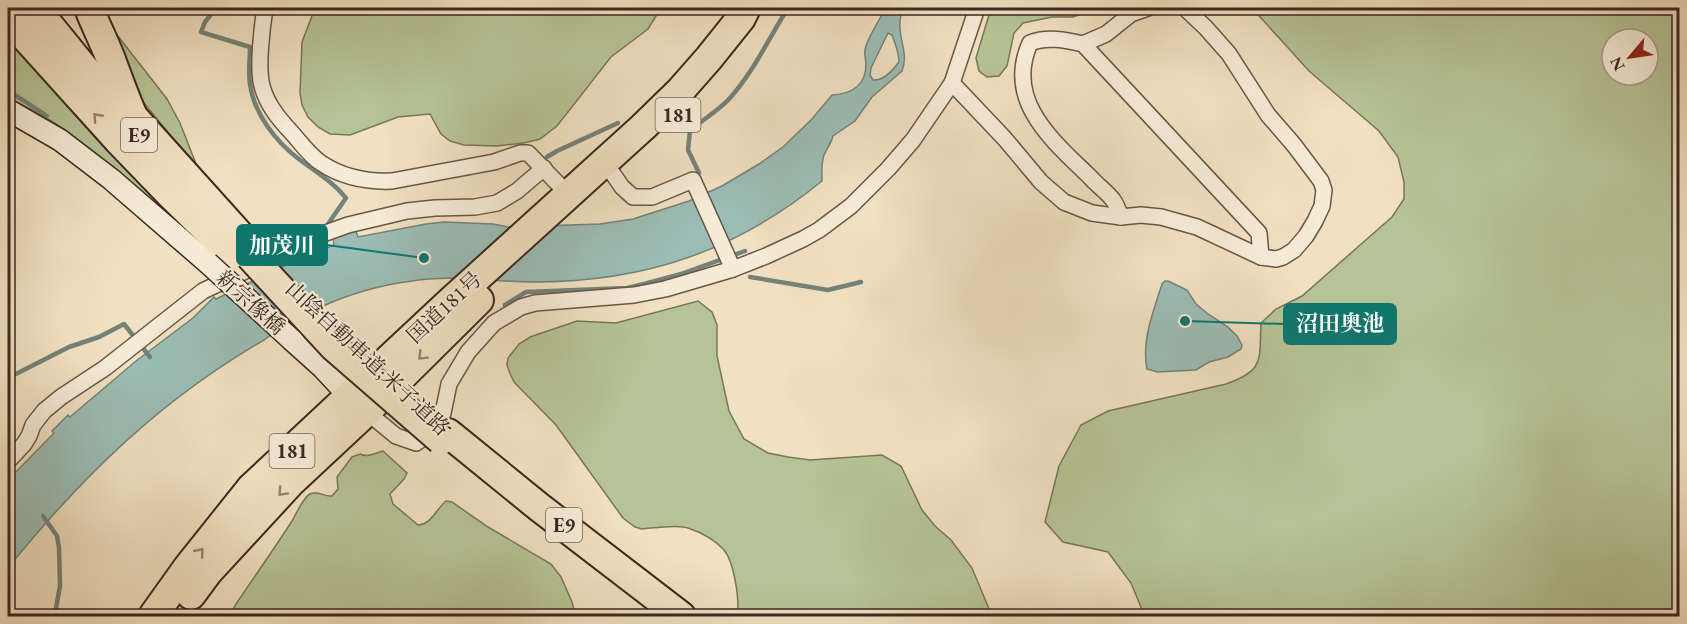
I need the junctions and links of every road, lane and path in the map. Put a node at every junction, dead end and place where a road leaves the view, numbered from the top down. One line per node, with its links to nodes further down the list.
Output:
1 (35, 8): 19 (highway, 山陰自動車道;米子道路 / E9)
2 (45, 8): 14 (highway, 山陰自動車道;米子道路 / E9)
3 (89, 8): 14 (highway)
4 (265, 8): 16 (street)
5 (746, 8): 15 (highway, 国道181号 / 181)
6 (764, 8): 15 (highway, 国道181号 / 181)
7 (977, 8): 12 (street)
8 (1148, 8): 11 (street)
9 (1185, 8): 20 (street)
10 (8, 18): 19 (highway, one-way to 10)
11 (1083, 44): 18 (street); 20 (street)
12 (952, 83): 18 (street); 21 (street)
13 (8, 111): 22 (street, 新宗像橋, bridge)
14 (133, 117): 19 (highway, 山陰自動車道;米子道路 / E9)
15 (608, 167): 17 (highway, 国道181号 / 181); 21 (street)
16 (544, 168): 17 (street); 24 (street)
17 (568, 200): 22 (highway, 国道181号 / 181)
18 (1121, 217): 20 (street)
19 (249, 257): 23 (highway, 山陰自動車道;米子道路 / E9); 23 (highway, 山陰自動車道;米子道路 / E9, bridge)
20 (1262, 257)
21 (731, 264): 22 (street)
22 (358, 404): 25 (highway, 国道181号 / 181, one-way to 22); 26 (highway, 国道181号 / 181, one-way to 26)
23 (445, 436): 27 (highway, 山陰自動車道;米子道路 / E9); 28 (highway, 山陰自動車道;米子道路 / E9)
24 (8, 460)
25 (153, 616)
26 (173, 616)
27 (664, 616)
28 (681, 616)

